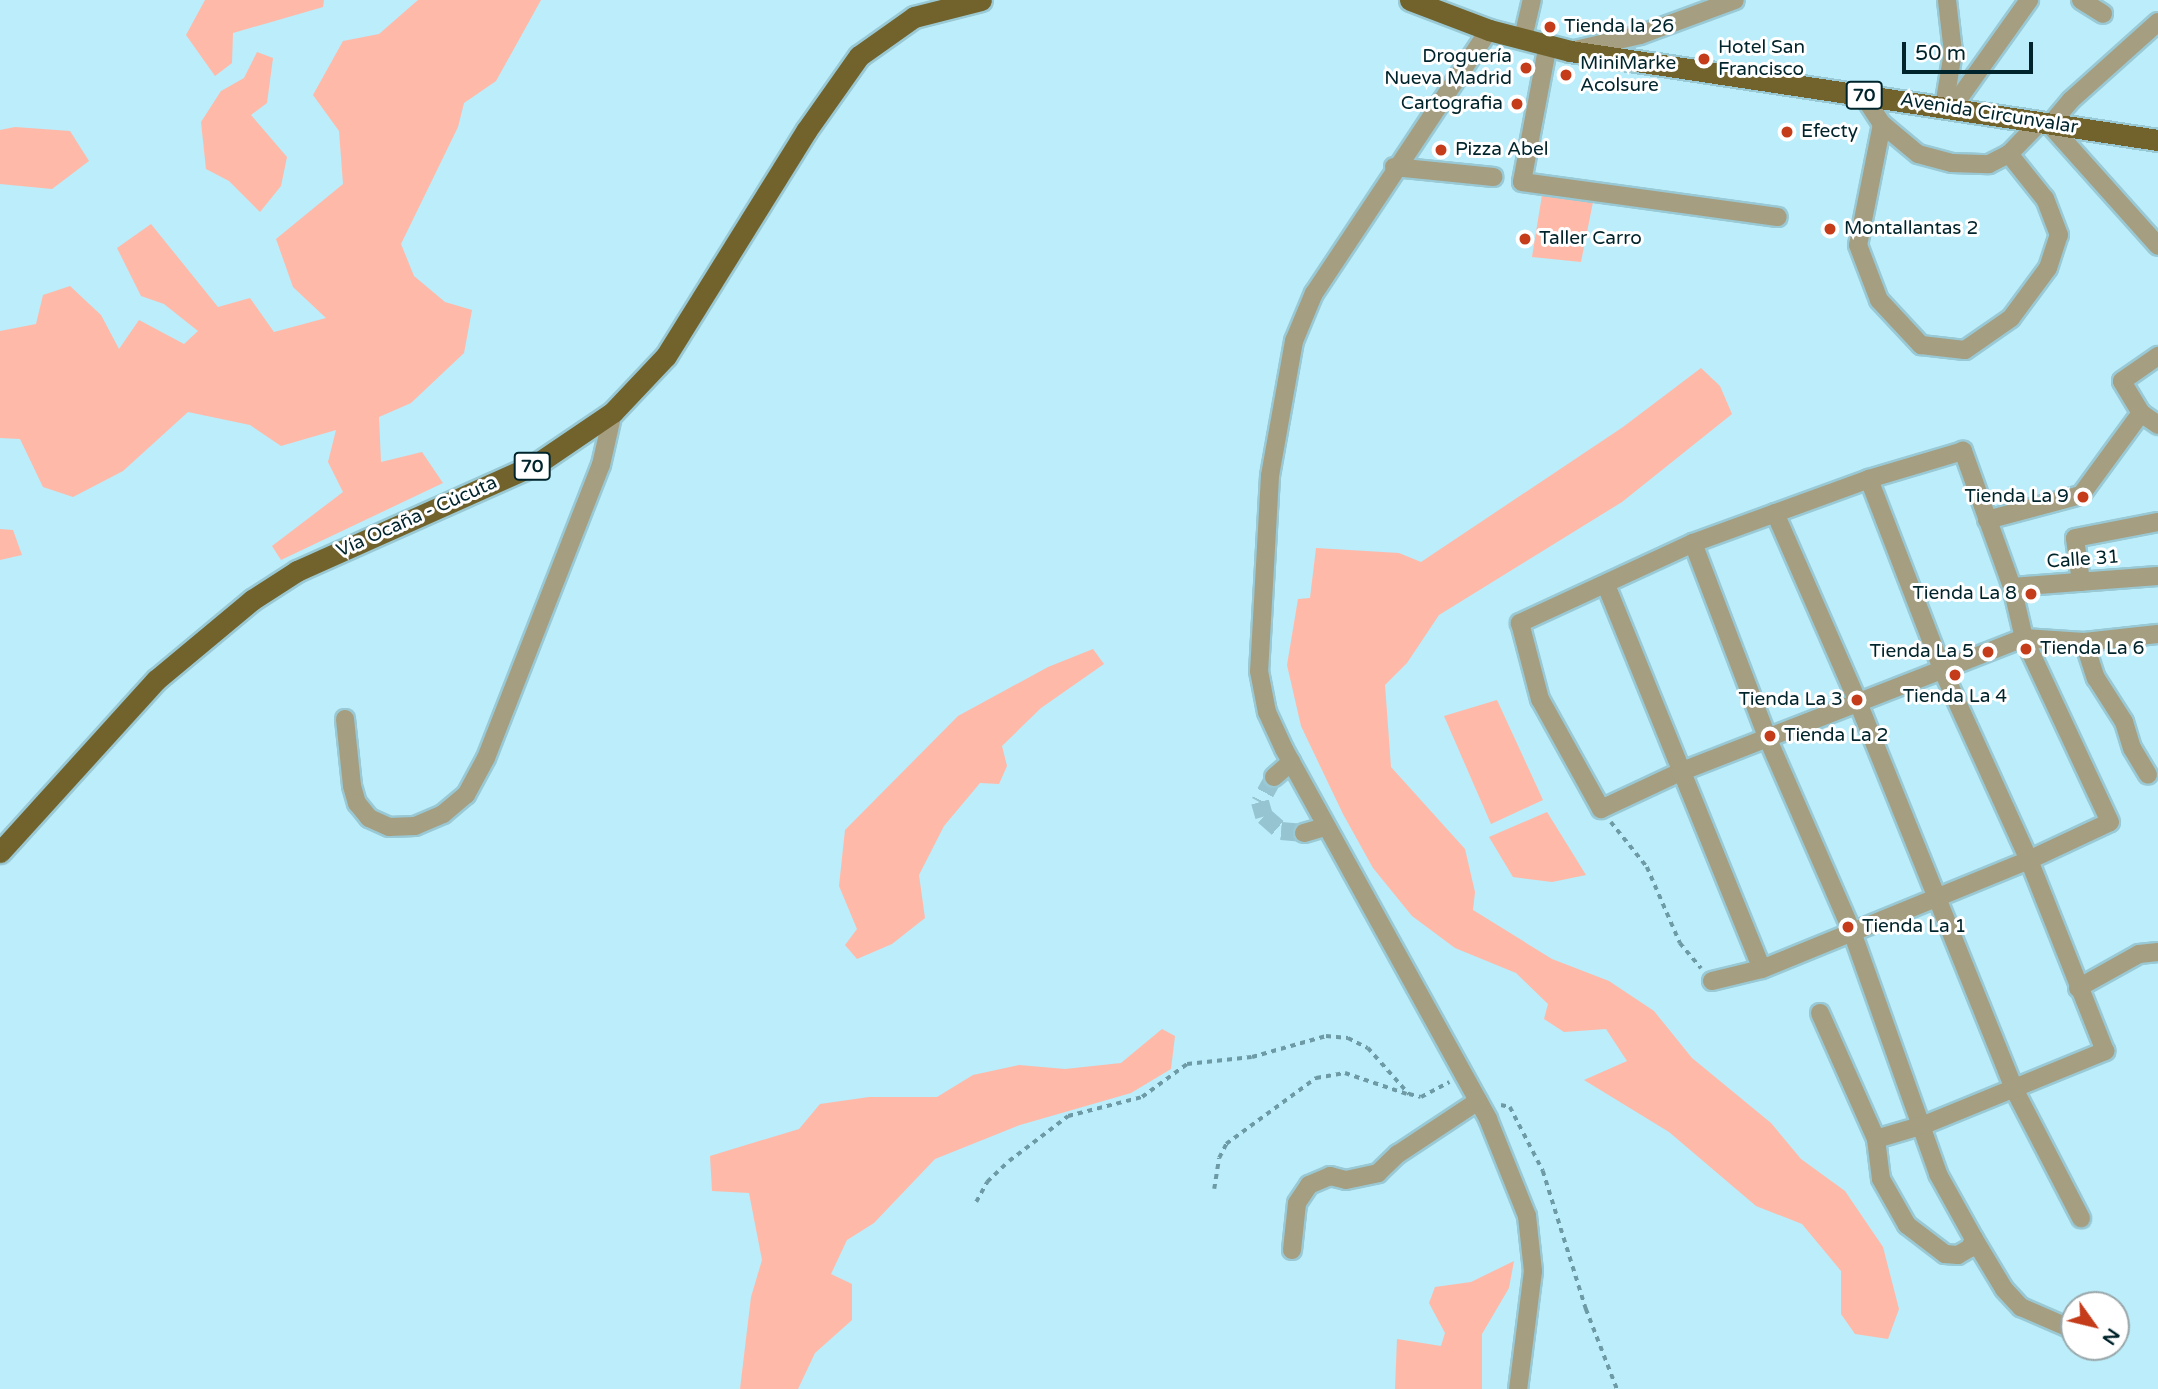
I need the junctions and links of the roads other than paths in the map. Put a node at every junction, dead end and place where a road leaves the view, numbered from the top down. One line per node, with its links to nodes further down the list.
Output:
1 (981, 0): 25 (main road, Vía Ocaña - Cúcuta / 70)
2 (1410, 0): 10 (main road, 70)
3 (1532, 0): 11 (street)
4 (1732, 0): 13 (street)
5 (1947, 0): 15 (street)
6 (2029, 0): 15 (street)
7 (2081, 0): 8 (street)
8 (2103, 14)
9 (2158, 22): 17 (street)
10 (1489, 30): 11 (main road, Avenida Circunvalar / 70); 20 (street)
11 (1523, 38): 12 (main road, Avenida Circunvalar / 70)
12 (1548, 44): 13 (main road, Avenida Circunvalar / 70); 22 (street)
13 (1570, 51): 14 (main road, Avenida Circunvalar / 70)
14 (1863, 95): 15 (main road, Avenida Circunvalar / 70); 16 (street)
15 (1948, 108): 17 (main road, Avenida Circunvalar / 70)
16 (1882, 124): 19 (street); 19 (street)
17 (2044, 124): 18 (main road, Avenida Circunvalar / 70); 19 (street); 23 (street)
18 (2158, 140)
19 (2009, 154)
20 (1394, 167): 21 (street); 44 (street)
21 (1494, 177)
22 (1778, 216)
23 (2158, 246)
24 (2158, 356): 26 (street)
25 (613, 412): 42 (street); 50 (main road, Vía Ocaña - Cúcuta / 70)
26 (2141, 414): 27 (street); 30 (street)
27 (2158, 425)
28 (1869, 479): 29 (street); 30 (street); 40 (street)
29 (1776, 513): 32 (street); 41 (street)
30 (1987, 520): 36 (street)
31 (2158, 522): 34 (street)
32 (1693, 543): 35 (street); 43 (street)
33 (2158, 576): 34 (street, Calle 31)
34 (2081, 582): 36 (street, Calle 31)
35 (1606, 585): 45 (street); 45 (street)
36 (2012, 587): 38 (street)
37 (2158, 634): 39 (street)
38 (2024, 638): 39 (street); 40 (street); 51 (street)
39 (2084, 642): 46 (street)
40 (1943, 671): 41 (street); 51 (street)
41 (1858, 703): 43 (street); 52 (street)
42 (345, 719)
43 (1768, 737): 45 (street); 53 (street)
44 (1290, 762): 47 (street); 48 (street)
45 (1680, 772): 55 (street)
46 (2148, 775)
47 (1275, 777)
48 (1325, 827): 49 (street); 60 (street)
49 (1304, 833)
50 (0, 852)
51 (2029, 860): 52 (street); 57 (street)
52 (1935, 895): 53 (street); 59 (street)
53 (1851, 929): 55 (street); 61 (street)
54 (2158, 952): 57 (street)
55 (1762, 968): 56 (street)
56 (1712, 981)
57 (2078, 988): 59 (street)
58 (1820, 1013): 62 (street)
59 (2013, 1087): 61 (street); 63 (street)
60 (1478, 1101): 65 (street); 67 (street)
61 (1924, 1125): 62 (street); 64 (street)
62 (1876, 1139): 64 (street)
63 (2081, 1218)
64 (1974, 1239): 66 (street)
65 (1292, 1250)
66 (2060, 1325)
67 (1518, 1389)

